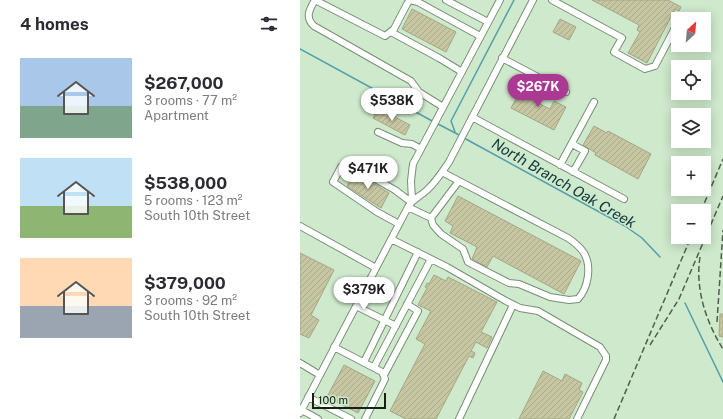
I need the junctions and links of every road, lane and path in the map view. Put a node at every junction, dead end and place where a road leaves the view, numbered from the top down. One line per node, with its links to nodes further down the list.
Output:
1 (315, 0): 7 (street); 14 (street)
2 (446, 0): 6 (street)
3 (500, 0): 6 (street)
4 (533, 0): 10 (street)
5 (552, 0): 8 (street)
6 (488, 22): 9 (street)
7 (391, 32): 9 (street); 11 (street)
8 (671, 35)
9 (480, 36): 11 (street)
10 (502, 58): 12 (street); 15 (street)
11 (462, 72): 14 (street)
12 (566, 92)
13 (594, 102): 17 (street)
14 (443, 107): 18 (street)
15 (472, 117): 19 (street); 20 (street)
16 (378, 132): 18 (street)
17 (572, 144): 19 (street); 21 (street)
18 (421, 148): 24 (street)
19 (560, 165): 21 (street)
20 (442, 172): 22 (street); 24 (street)
21 (573, 172): 23 (street)
22 (459, 181): 25 (street); 25 (street)
23 (624, 199)
24 (410, 203): 25 (street); 26 (street); 26 (street)
25 (431, 218)
26 (399, 224): 28 (street)
27 (300, 226): 31 (street)
28 (391, 239): 29 (street); 31 (street)
29 (418, 252): 30 (street); 35 (street)
30 (431, 259): 32 (street); 33 (street)
31 (376, 268): 34 (street)
32 (408, 304): 36 (street); 37 (street)
33 (513, 305): 49 (street); 50 (street)
34 (356, 306): 35 (street); 38 (street)
35 (384, 320): 36 (street); 39 (street)
36 (395, 327): 37 (street); 41 (street)
37 (406, 333): 43 (street)
38 (334, 347): 39 (street); 42 (street)
39 (364, 362): 41 (street)
40 (300, 363): 42 (street)
41 (374, 367): 43 (street)
42 (320, 375): 44 (street)
43 (384, 375): 48 (street)
44 (308, 397): 45 (street); 47 (street)
45 (301, 410): 46 (street)
46 (318, 419)
47 (351, 419)
48 (365, 419)
49 (459, 419)
50 (577, 419)

